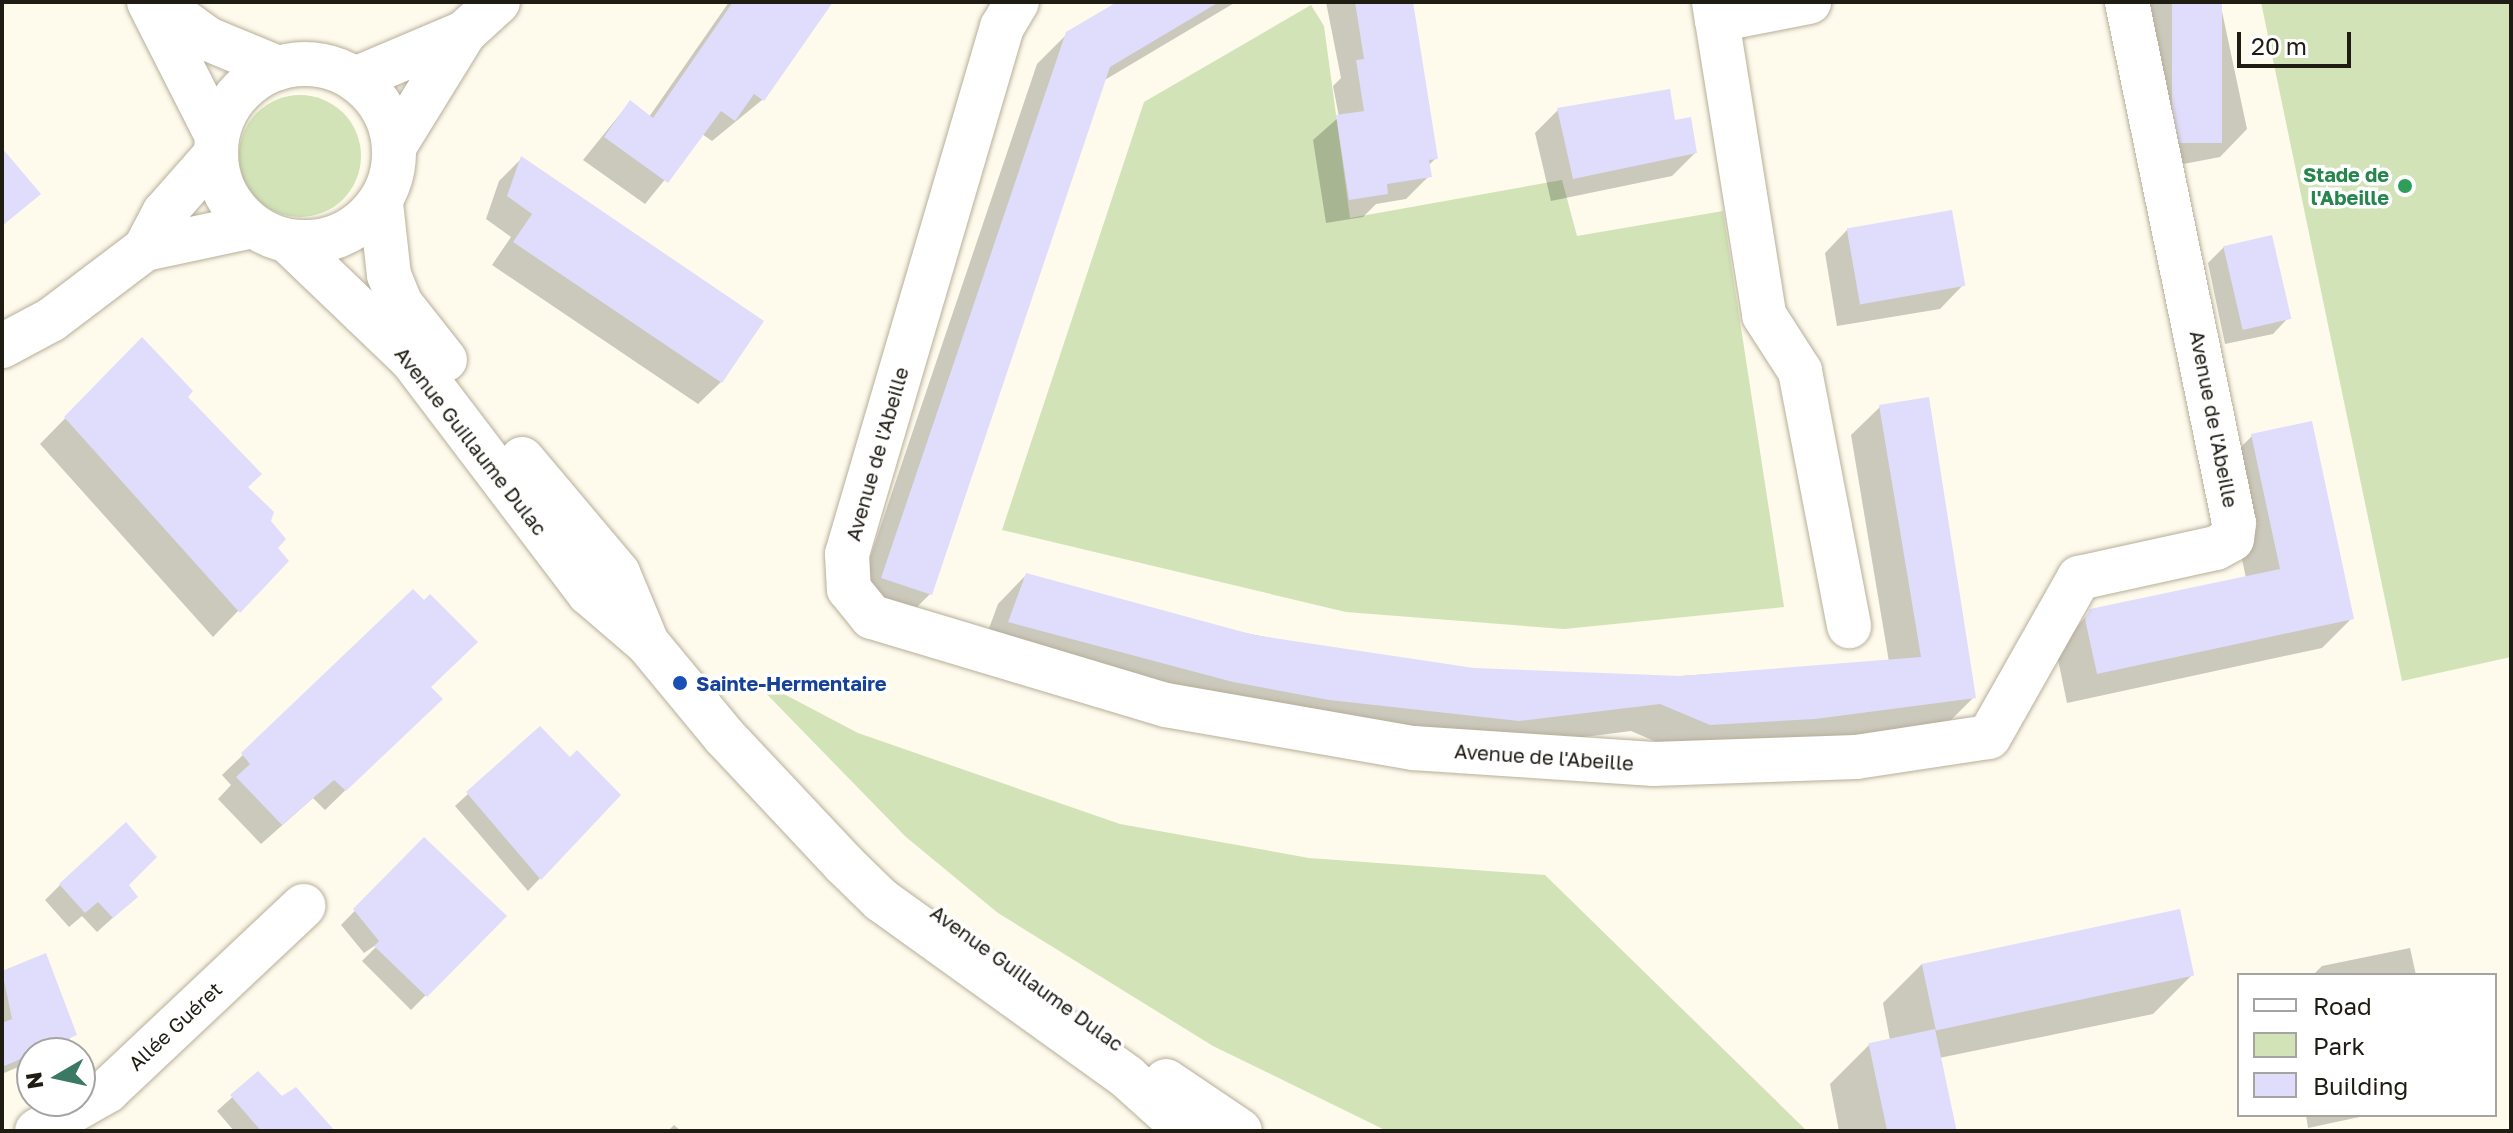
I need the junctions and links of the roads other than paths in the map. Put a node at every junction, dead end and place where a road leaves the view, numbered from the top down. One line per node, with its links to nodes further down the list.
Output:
1 (149, 2): 11 (street)
2 (157, 2): 9 (street)
3 (498, 2): 8 (street)
4 (1017, 2): 6 (street, Avenue de l'Abeille)
5 (1809, 2): 7 (street)
6 (2127, 2)
7 (1716, 11): 17 (street)
8 (464, 33): 10 (street); 12 (street)
9 (278, 68): 10 (street); 11 (street)
10 (355, 79): 12 (street)
11 (216, 145): 14 (street); 15 (street)
12 (394, 147): 13 (street)
13 (381, 203): 14 (street); 18 (street, Avenue Guillaume Dulac)
14 (270, 234): 15 (street); 18 (street, Avenue Guillaume Dulac)
15 (145, 249): 16 (street)
16 (2, 346)
17 (1849, 626)
18 (648, 644): 19 (street, Avenue Guillaume Dulac)
19 (812, 827): 22 (street, Avenue Guillaume Dulac); 23 (street, Avenue Guillaume Dulac)
20 (303, 906): 21 (street, Allée Guéret)
21 (37, 1131)
22 (1187, 1131)
23 (1240, 1131)

